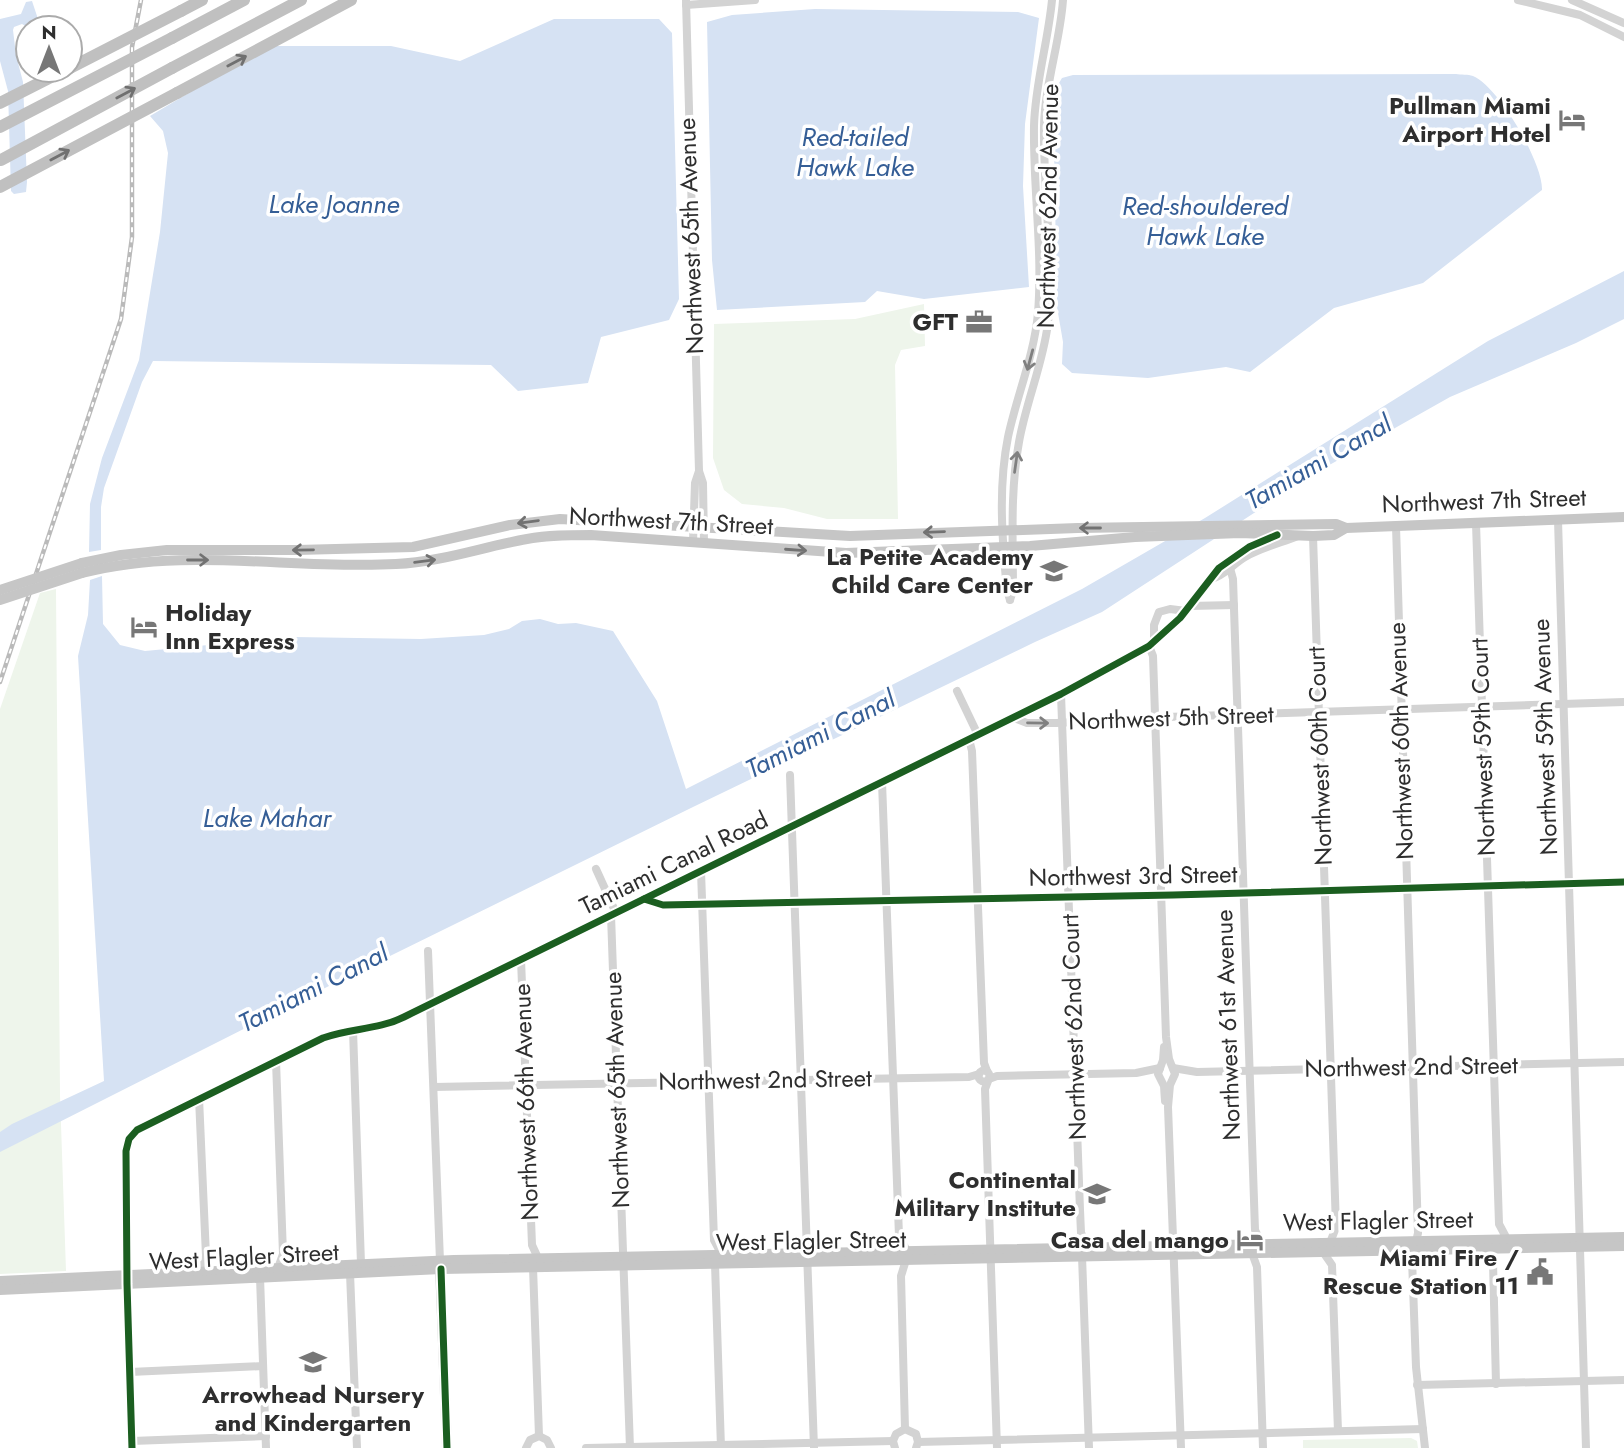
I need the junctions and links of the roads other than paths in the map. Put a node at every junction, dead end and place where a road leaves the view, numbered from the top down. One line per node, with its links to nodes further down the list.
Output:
1 (202, 0): 15 (highway, bridge)
2 (244, 0): 18 (highway, bridge)
3 (301, 0): 19 (highway, one-way to 3, bridge)
4 (351, 0): 20 (highway, one-way to 4, bridge)
5 (755, 0): 10 (street)
6 (1052, 0): 28 (street, Northwest 62nd Avenue, one-way to 28)
7 (1063, 0): 28 (street, Northwest 62nd Avenue, one-way to 7)
8 (1518, 0): 13 (street)
9 (1572, 0): 11 (street)
10 (686, 2): 26 (street, Northwest 65th Avenue)
11 (1610, 15): 12 (street); 13 (street)
12 (1624, 23)
13 (1605, 26): 14 (street)
14 (1624, 37)
15 (84, 61)
16 (38, 84): 17 (highway)
17 (0, 103)
18 (0, 127)
19 (0, 160)
20 (0, 187)
21 (1624, 517): 22 (main road, Northwest 7th Street)
22 (1558, 520): 23 (main road, Northwest 7th Street); 45 (street, Northwest 59th Avenue)
23 (1476, 523): 25 (main road, Northwest 7th Street); 46 (street, Northwest 59th Court)
24 (1321, 524): 27 (main road, Northwest 7th Street); 28 (main road, Northwest 7th Street, one-way to 28); 29 (main road)
25 (1396, 526): 27 (main road, Northwest 7th Street); 47 (street, Northwest 60th Avenue)
26 (699, 527): 28 (main road, Northwest 7th Street, one-way to 26); 32 (street, Northwest 65th Avenue); 34 (main road, Northwest 7th Street, one-way to 34)
27 (1346, 528): 30 (main road, Northwest 7th Street)
28 (1008, 530): 33 (street, Northwest 62nd Avenue)
29 (1277, 535): 31 (main road, Northwest 7th Street); 33 (main road, Northwest 7th Street); 36 (street, Tamiami Canal Road)
30 (1313, 536): 31 (main road, Northwest 7th Street); 48 (street, Northwest 60th Court)
31 (1298, 537): 35 (street, Tamiami Canal Road)
32 (698, 543): 33 (main road, Northwest 7th Street, one-way to 33); 34 (main road, Northwest 7th Street, one-way to 32)
33 (1008, 546): 33 (street, Northwest 62nd Avenue)
34 (82, 568): 37 (main road, Northwest 7th Street, bridge); 38 (main road, Northwest 7th Street, bridge)
35 (1230, 568): 36 (street, Tamiami Canal Road); 39 (street, Northwest 61st Avenue)
36 (1212, 579): 40 (street, Tamiami Canal Road)
37 (0, 590)
38 (0, 600)
39 (1234, 605): 40 (street); 49 (street, Northwest 61st Avenue)
40 (1188, 608): 41 (street, Tamiami Canal Road); 41 (street)
41 (1151, 644): 43 (street, Tamiami Canal Road); 51 (street)
42 (957, 691): 53 (street)
43 (1061, 694): 50 (street, Tamiami Canal Road); 52 (street, Northwest 62nd Court)
44 (1624, 702): 45 (street, Northwest 5th Street)
45 (1563, 704): 46 (street, Northwest 5th Street); 60 (street, Northwest 59th Avenue)
46 (1482, 707): 47 (street, Northwest 5th Street); 61 (street, Northwest 59th Court)
47 (1400, 710): 48 (street, Northwest 5th Street); 62 (street, Northwest 60th Avenue)
48 (1319, 712): 49 (street, Northwest 5th Street); 63 (street, Northwest 60th Court)
49 (1237, 715): 51 (street, Northwest 5th Street); 64 (street, Northwest 61st Avenue)
50 (1014, 718): 52 (street, Northwest 5th Street, one-way to 52); 53 (street, Tamiami Canal Road)
51 (1155, 718): 52 (street, Northwest 5th Street); 65 (street)
52 (1063, 722): 66 (street, Northwest 62nd Court)
53 (973, 737): 55 (street, Tamiami Canal Road); 67 (street)
54 (790, 775): 56 (street)
55 (882, 782): 56 (street, Tamiami Canal Road); 69 (street)
56 (792, 826): 58 (street, Tamiami Canal Road); 70 (street)
57 (596, 869): 72 (street, Northwest 65th Avenue)
58 (701, 871): 68 (street, Tamiami Canal Road); 71 (street)
59 (1624, 882): 60 (street, Northwest 3rd Street)
60 (1569, 884): 61 (street, Northwest 3rd Street); 80 (street, Northwest 59th Avenue)
61 (1488, 886): 62 (street, Northwest 3rd Street); 81 (street, Northwest 59th Court)
62 (1406, 888): 63 (street, Northwest 3rd Street); 82 (street, Northwest 60th Avenue)
63 (1325, 890): 64 (street, Northwest 3rd Street); 84 (street, Northwest 60th Court)
64 (1243, 893): 65 (street, Northwest 3rd Street); 85 (street, Northwest 61st Avenue)
65 (1161, 895): 66 (street, Northwest 3rd Street); 77 (street)
66 (1069, 897): 67 (street, Northwest 3rd Street); 88 (street, Northwest 62nd Court)
67 (978, 898): 69 (street, Northwest 3rd Street); 89 (street)
68 (644, 899): 71 (street, Northwest 3rd Street); 72 (street, Tamiami Canal Road)
69 (887, 901): 70 (street, Northwest 3rd Street); 90 (street)
70 (794, 902): 71 (street, Northwest 3rd Street); 92 (street)
71 (702, 904): 93 (street)
72 (614, 914): 74 (street, Tamiami Canal Road); 94 (street, Northwest 65th Avenue)
73 (428, 951): 75 (street)
74 (521, 959): 75 (street, Tamiami Canal Road); 95 (street, Northwest 66th Avenue)
75 (430, 1003): 76 (street, Tamiami Canal Road); 96 (street)
76 (352, 1030): 78 (street, Tamiami Canal Road); 129 (street)
77 (1166, 1037): 83 (street); 87 (street)
78 (276, 1061): 97 (street, Tamiami Canal Road); 118 (street)
79 (1624, 1062): 80 (street, Northwest 2nd Street)
80 (1575, 1063): 81 (street, Northwest 2nd Street); 107 (street, Northwest 59th Avenue)
81 (1493, 1065): 82 (street, Northwest 2nd Street); 99 (street, Northwest 59th Court)
82 (1412, 1067): 84 (street, Northwest 2nd Street); 109 (street, Northwest 60th Avenue)
83 (1160, 1068): 86 (street, Northwest 2nd Street); 87 (street, Northwest 2nd Street); 91 (street)
84 (1331, 1069): 85 (street, Northwest 2nd Street); 100 (street, Northwest 60th Court)
85 (1249, 1071): 87 (street, Northwest 2nd Street); 101 (street, Northwest 61st Avenue)
86 (1136, 1073): 88 (street, Northwest 2nd Street); 91 (street, Northwest 2nd Street)
87 (1173, 1073): 91 (street, Northwest 2nd Street); 98 (street)
88 (1076, 1074): 89 (street, Northwest 2nd Street); 102 (street, Northwest 62nd Court)
89 (984, 1076): 90 (street, Northwest 2nd Street); 119 (street)
90 (893, 1078): 92 (street, Northwest 2nd Street); 103 (street)
91 (1161, 1079): 98 (street)
92 (801, 1080): 93 (street, Northwest 2nd Street); 124 (street)
93 (708, 1082): 94 (street, Northwest 2nd Street); 106 (street)
94 (617, 1083): 95 (street, Northwest 2nd Street); 127 (street, Northwest 65th Avenue)
95 (526, 1085): 96 (street, Northwest 2nd Street); 126 (street, Northwest 66th Avenue)
96 (433, 1087): 130 (street)
97 (199, 1098): 122 (street); 139 (street, Tamiami Canal Road)
98 (1168, 1107): 116 (street)
99 (1499, 1224): 105 (street, Northwest 59th Court); 108 (street, Northwest 59th Court)
100 (1336, 1227): 111 (street, Northwest 60th Court); 112 (street, Northwest 60th Court)
101 (1255, 1230): 114 (street, Northwest 61st Avenue); 114 (street, Northwest 61st Avenue)
102 (1082, 1233): 113 (street, Northwest 62nd Court); 117 (street, Northwest 62nd Court)
103 (899, 1236): 121 (street); 123 (street)
104 (1624, 1237): 107 (main road, West Flagler Street)
105 (1507, 1239): 107 (main road, West Flagler Street); 108 (main road, West Flagler Street)
106 (714, 1240): 120 (street); 125 (street)
107 (1580, 1242): 108 (main road, West Flagler Street); 110 (main road, West Flagler Street); 144 (street, Northwest 59th Avenue)
108 (1495, 1244): 109 (main road, West Flagler Street); 115 (main road, West Flagler Street); 128 (street, Northwest 59th Court)
109 (1415, 1246): 112 (main road, West Flagler Street); 115 (main road, West Flagler Street); 146 (street, Northwest 60th Avenue)
110 (1624, 1246)
111 (1327, 1247): 112 (main road, West Flagler Street); 114 (main road, West Flagler Street); 131 (street)
112 (1341, 1247): 131 (street)
113 (1089, 1248): 116 (main road, West Flagler Street); 117 (main road, West Flagler Street)
114 (1256, 1249): 116 (main road, West Flagler Street); 150 (street)
115 (1485, 1249): 128 (street)
116 (1173, 1250): 117 (main road, West Flagler Street); 151 (street)
117 (1079, 1252): 119 (main road, West Flagler Street); 154 (street)
118 (283, 1254): 132 (street); 133 (street)
119 (990, 1254): 121 (main road, West Flagler Street); 155 (street)
120 (708, 1255): 125 (main road, West Flagler Street); 127 (main road, West Flagler Street)
121 (907, 1255): 123 (main road, West Flagler Street); 137 (street)
122 (206, 1256): 134 (street); 135 (street)
123 (892, 1256): 124 (main road, West Flagler Street); 137 (street)
124 (807, 1257): 125 (main road, West Flagler Street); 159 (street)
125 (719, 1259): 127 (main road, West Flagler Street); 160 (street)
126 (532, 1261): 127 (main road, West Flagler Street); 130 (main road, West Flagler Street); 153 (street)
127 (624, 1261): 167 (street, Northwest 65th Avenue)
128 (1493, 1262): 145 (street)
129 (361, 1264): 130 (main road, West Flagler Street); 132 (main road, West Flagler Street)
130 (440, 1265): 136 (main road, West Flagler Street); 163 (main road)
131 (1332, 1265): 149 (street)
132 (291, 1267): 133 (main road, West Flagler Street)
133 (278, 1268): 135 (main road, West Flagler Street)
134 (200, 1271): 135 (main road, West Flagler Street); 139 (main road, West Flagler Street)
135 (213, 1271)
136 (350, 1273): 138 (main road, West Flagler Street); 162 (street)
137 (901, 1276): 147 (street)
138 (260, 1277): 139 (main road, West Flagler Street); 141 (street)
139 (127, 1279): 140 (main road, West Flagler Street); 142 (street)
140 (5, 1285)
141 (263, 1366): 142 (street); 152 (street)
142 (130, 1372): 156 (street)
143 (1624, 1380): 144 (street)
144 (1584, 1382): 145 (street); 171 (street, Northwest 59th Avenue)
145 (1496, 1384): 146 (street)
146 (1417, 1385): 148 (street, Northwest 60th Avenue)
147 (905, 1429): 157 (street); 158 (street)
148 (1423, 1429): 149 (street); 170 (street, Northwest 60th Avenue)
149 (1338, 1431): 150 (street)
150 (1262, 1433): 151 (street); 169 (street)
151 (1180, 1435): 154 (street); 168 (street)
152 (266, 1436): 156 (street); 161 (street)
153 (539, 1436): 164 (street); 165 (street)
154 (1089, 1443): 155 (street)
155 (997, 1444): 158 (street)
156 (132, 1445)
157 (894, 1445): 159 (street)
158 (917, 1445)
159 (814, 1446): 160 (street)
160 (721, 1447): 167 (street)
161 (266, 1448)
162 (357, 1448)
163 (447, 1448)
164 (527, 1448)
165 (551, 1448)
166 (586, 1448): 167 (street)
167 (630, 1448)
168 (1181, 1448)
169 (1263, 1448)
170 (1424, 1448)
171 (1586, 1448)

